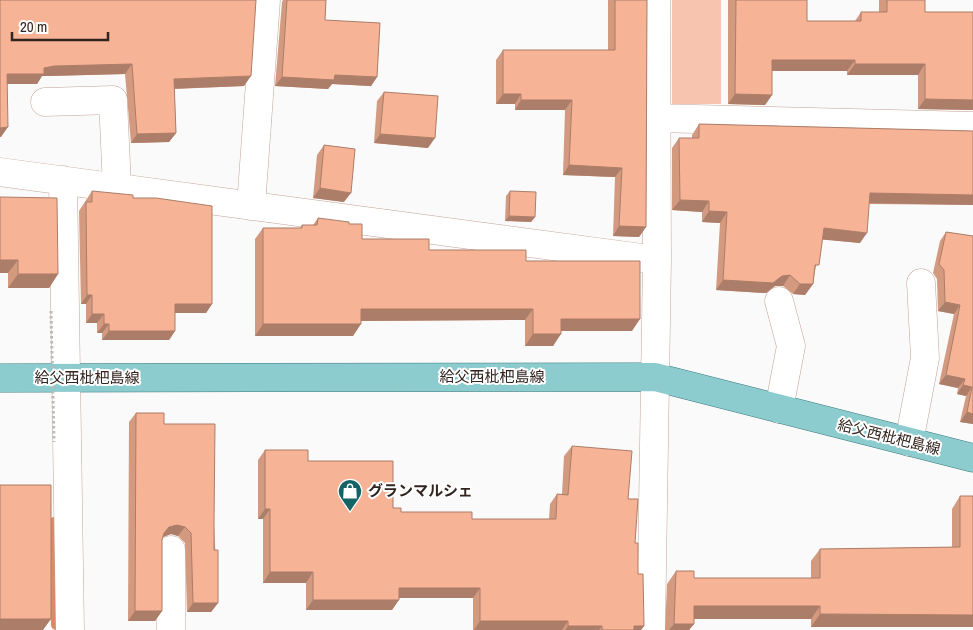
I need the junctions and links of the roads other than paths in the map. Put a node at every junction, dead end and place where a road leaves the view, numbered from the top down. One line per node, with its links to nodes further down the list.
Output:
1 (266, 0): 9 (street)
2 (656, 0): 4 (street)
3 (45, 102): 8 (street)
4 (656, 118): 5 (street); 10 (street)
5 (973, 126)
6 (0, 172): 7 (street)
7 (63, 180): 8 (street); 14 (street)
8 (118, 187): 9 (street)
9 (251, 206): 10 (street)
10 (657, 260): 15 (street)
11 (921, 283): 17 (street)
12 (779, 301): 16 (street)
13 (0, 378): 14 (main road, 給父西枇杷島線)
14 (68, 378): 15 (main road, 給父西枇杷島線); 20 (street)
15 (655, 378): 16 (main road, 給父西枇杷島線); 22 (street)
16 (779, 409): 17 (main road, 給父西枇杷島線)
17 (909, 442): 18 (main road, 給父西枇杷島線)
18 (973, 458)
19 (171, 550): 21 (street)
20 (70, 630)
21 (171, 630)
22 (651, 630)

